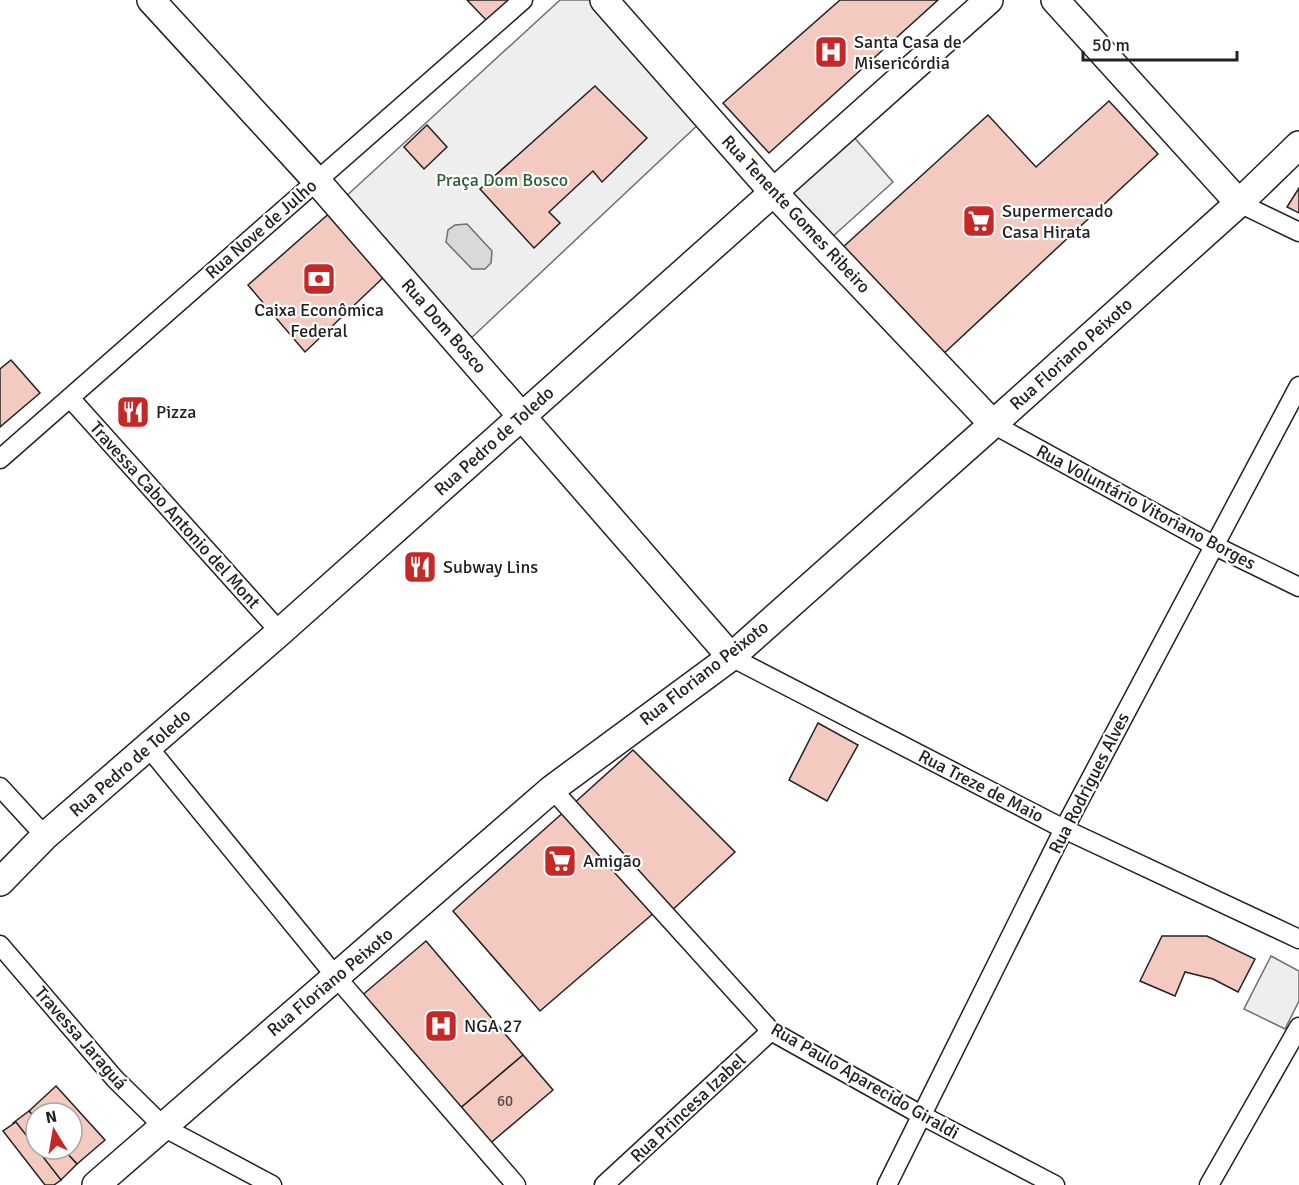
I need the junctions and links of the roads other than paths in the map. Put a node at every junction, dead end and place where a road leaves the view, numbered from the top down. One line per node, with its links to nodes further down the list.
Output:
1 (151, 0): 7 (main road, Rua Dom Bosco)
2 (523, 0): 7 (street, Rua Nove de Julho)
3 (604, 0): 8 (main road, Rua Tenente Gomes Ribeiro)
4 (988, 0): 8 (main road, Rua Pedro de Toledo)
5 (1055, 0): 9 (main road)
6 (1299, 145): 9 (main road, Rua Floriano Peixoto)
7 (316, 180): 12 (street, Rua Nove de Julho); 13 (main road, Rua Dom Bosco)
8 (774, 193): 13 (main road, Rua Pedro de Toledo); 14 (main road, Rua Tenente Gomes Ribeiro)
9 (1239, 202): 10 (street); 14 (main road, Rua Floriano Peixoto)
10 (1299, 232)
11 (1299, 386): 16 (street, Rua Rodrigues Alves)
12 (70, 398): 15 (street, Rua Nove de Julho); 18 (street, Travessa Cabo Antonio del Mont)
13 (523, 416): 18 (main road, Rua Pedro de Toledo); 19 (main road, Rua Dom Bosco)
14 (993, 424): 16 (street, Rua Voluntário Vitoriano Borges); 19 (main road, Rua Floriano Peixoto)
15 (0, 459)
16 (1213, 545): 17 (street, Rua Voluntário Vitoriano Borges); 23 (street, Rua Rodrigues Alves)
17 (1299, 587)
18 (280, 632): 20 (main road, Rua Pedro de Toledo)
19 (731, 657): 22 (main road, Rua Floriano Peixoto); 23 (street, Rua Treze de Maio)
20 (149, 748): 24 (main road, Rua Pedro de Toledo); 28 (street)
21 (0, 787): 24 (street)
22 (552, 789): 28 (main road, Rua Floriano Peixoto); 30 (street, Rua Paulo Aparecido Giraldi)
23 (1064, 829): 26 (street, Rua Treze de Maio); 31 (street, Rua Rodrigues Alves)
24 (45, 836): 25 (main road, Rua Pedro de Toledo)
25 (0, 882)
26 (1299, 939)
27 (0, 945): 32 (street, Travessa Jaraguá)
28 (337, 978): 32 (main road, Rua Floriano Peixoto); 35 (street)
29 (1299, 1027): 39 (street)
30 (771, 1031): 31 (street, Rua Paulo Aparecido Giraldi); 36 (street, Rua Princesa Izabel)
31 (923, 1116): 37 (street, Rua Rodrigues Alves); 38 (street, Rua Paulo Aparecido Giraldi)
32 (165, 1128): 33 (main road, Rua Floriano Peixoto); 34 (street, Travessa Jaraguá)
33 (96, 1185)
34 (272, 1185)
35 (516, 1185)
36 (604, 1185)
37 (887, 1185)
38 (1055, 1185)
39 (1209, 1185)

